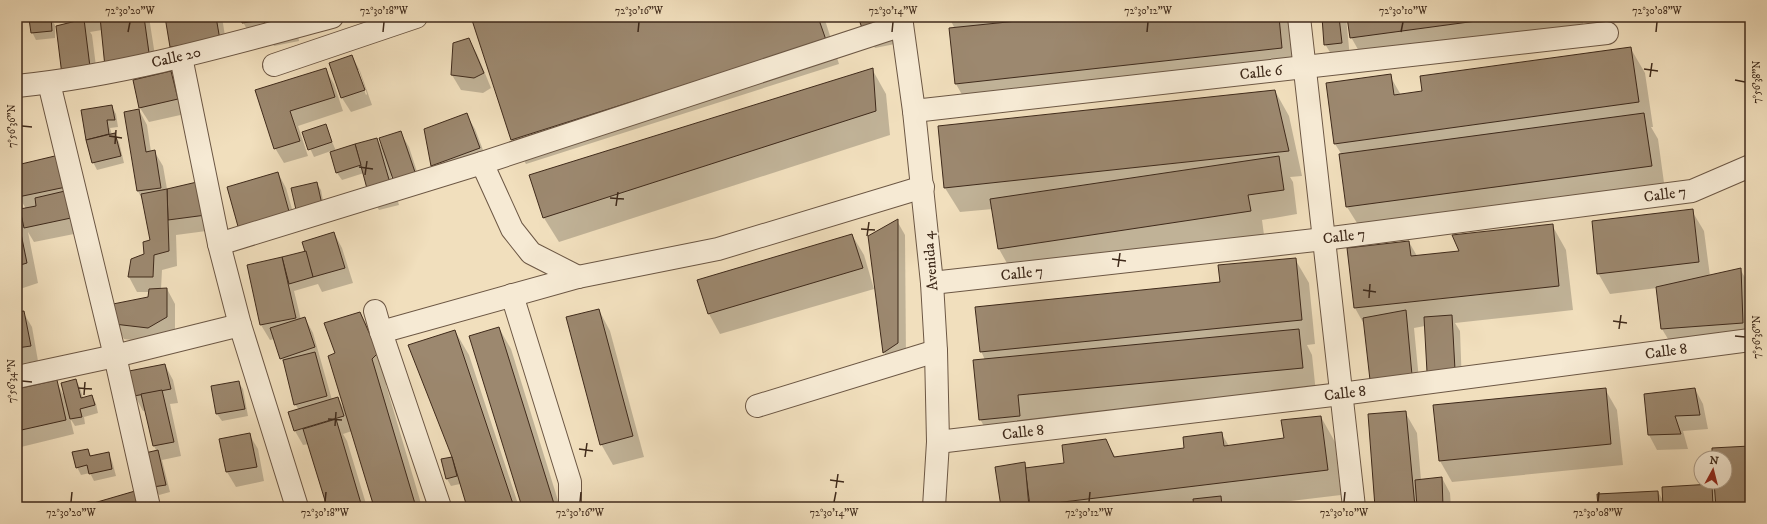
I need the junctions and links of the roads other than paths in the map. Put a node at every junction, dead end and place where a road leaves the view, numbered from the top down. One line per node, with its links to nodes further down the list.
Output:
1 (332, 17): 6 (street, Calle 20)
2 (416, 17): 7 (street)
3 (1299, 17): 8 (street)
4 (902, 21): 11 (street, Avenida 4); 12 (street)
5 (1607, 34): 8 (street, Calle 6)
6 (182, 57): 9 (street, Calle 20); 16 (street)
7 (274, 65)
8 (1305, 68): 11 (street, Calle 6); 15 (street)
9 (49, 82): 10 (street, Calle 20); 25 (street)
10 (17, 86)
11 (914, 111): 14 (street, Avenida 4)
12 (482, 163): 16 (street); 17 (street)
13 (1750, 166): 15 (street, Calle 7)
14 (923, 187): 17 (street); 18 (street, Avenida 4)
15 (1324, 239): 18 (street, Calle 7); 27 (street)
16 (220, 244): 21 (street)
17 (578, 277): 19 (street)
18 (932, 283): 24 (street, Avenida 4)
19 (512, 295): 22 (street); 33 (street)
20 (375, 311): 22 (street)
21 (240, 325): 25 (street); 31 (street)
22 (380, 332): 32 (street)
23 (1750, 340): 27 (street, Calle 8)
24 (936, 352): 28 (street); 29 (street, Avenida 4)
25 (115, 356): 26 (street); 30 (street)
26 (17, 377)
27 (1341, 394): 29 (street, Calle 8); 35 (street)
28 (757, 406)
29 (938, 442): 34 (street, Avenida 4)
30 (150, 507)
31 (297, 507)
32 (440, 507)
33 (570, 507)
34 (934, 507)
35 (1354, 507)

